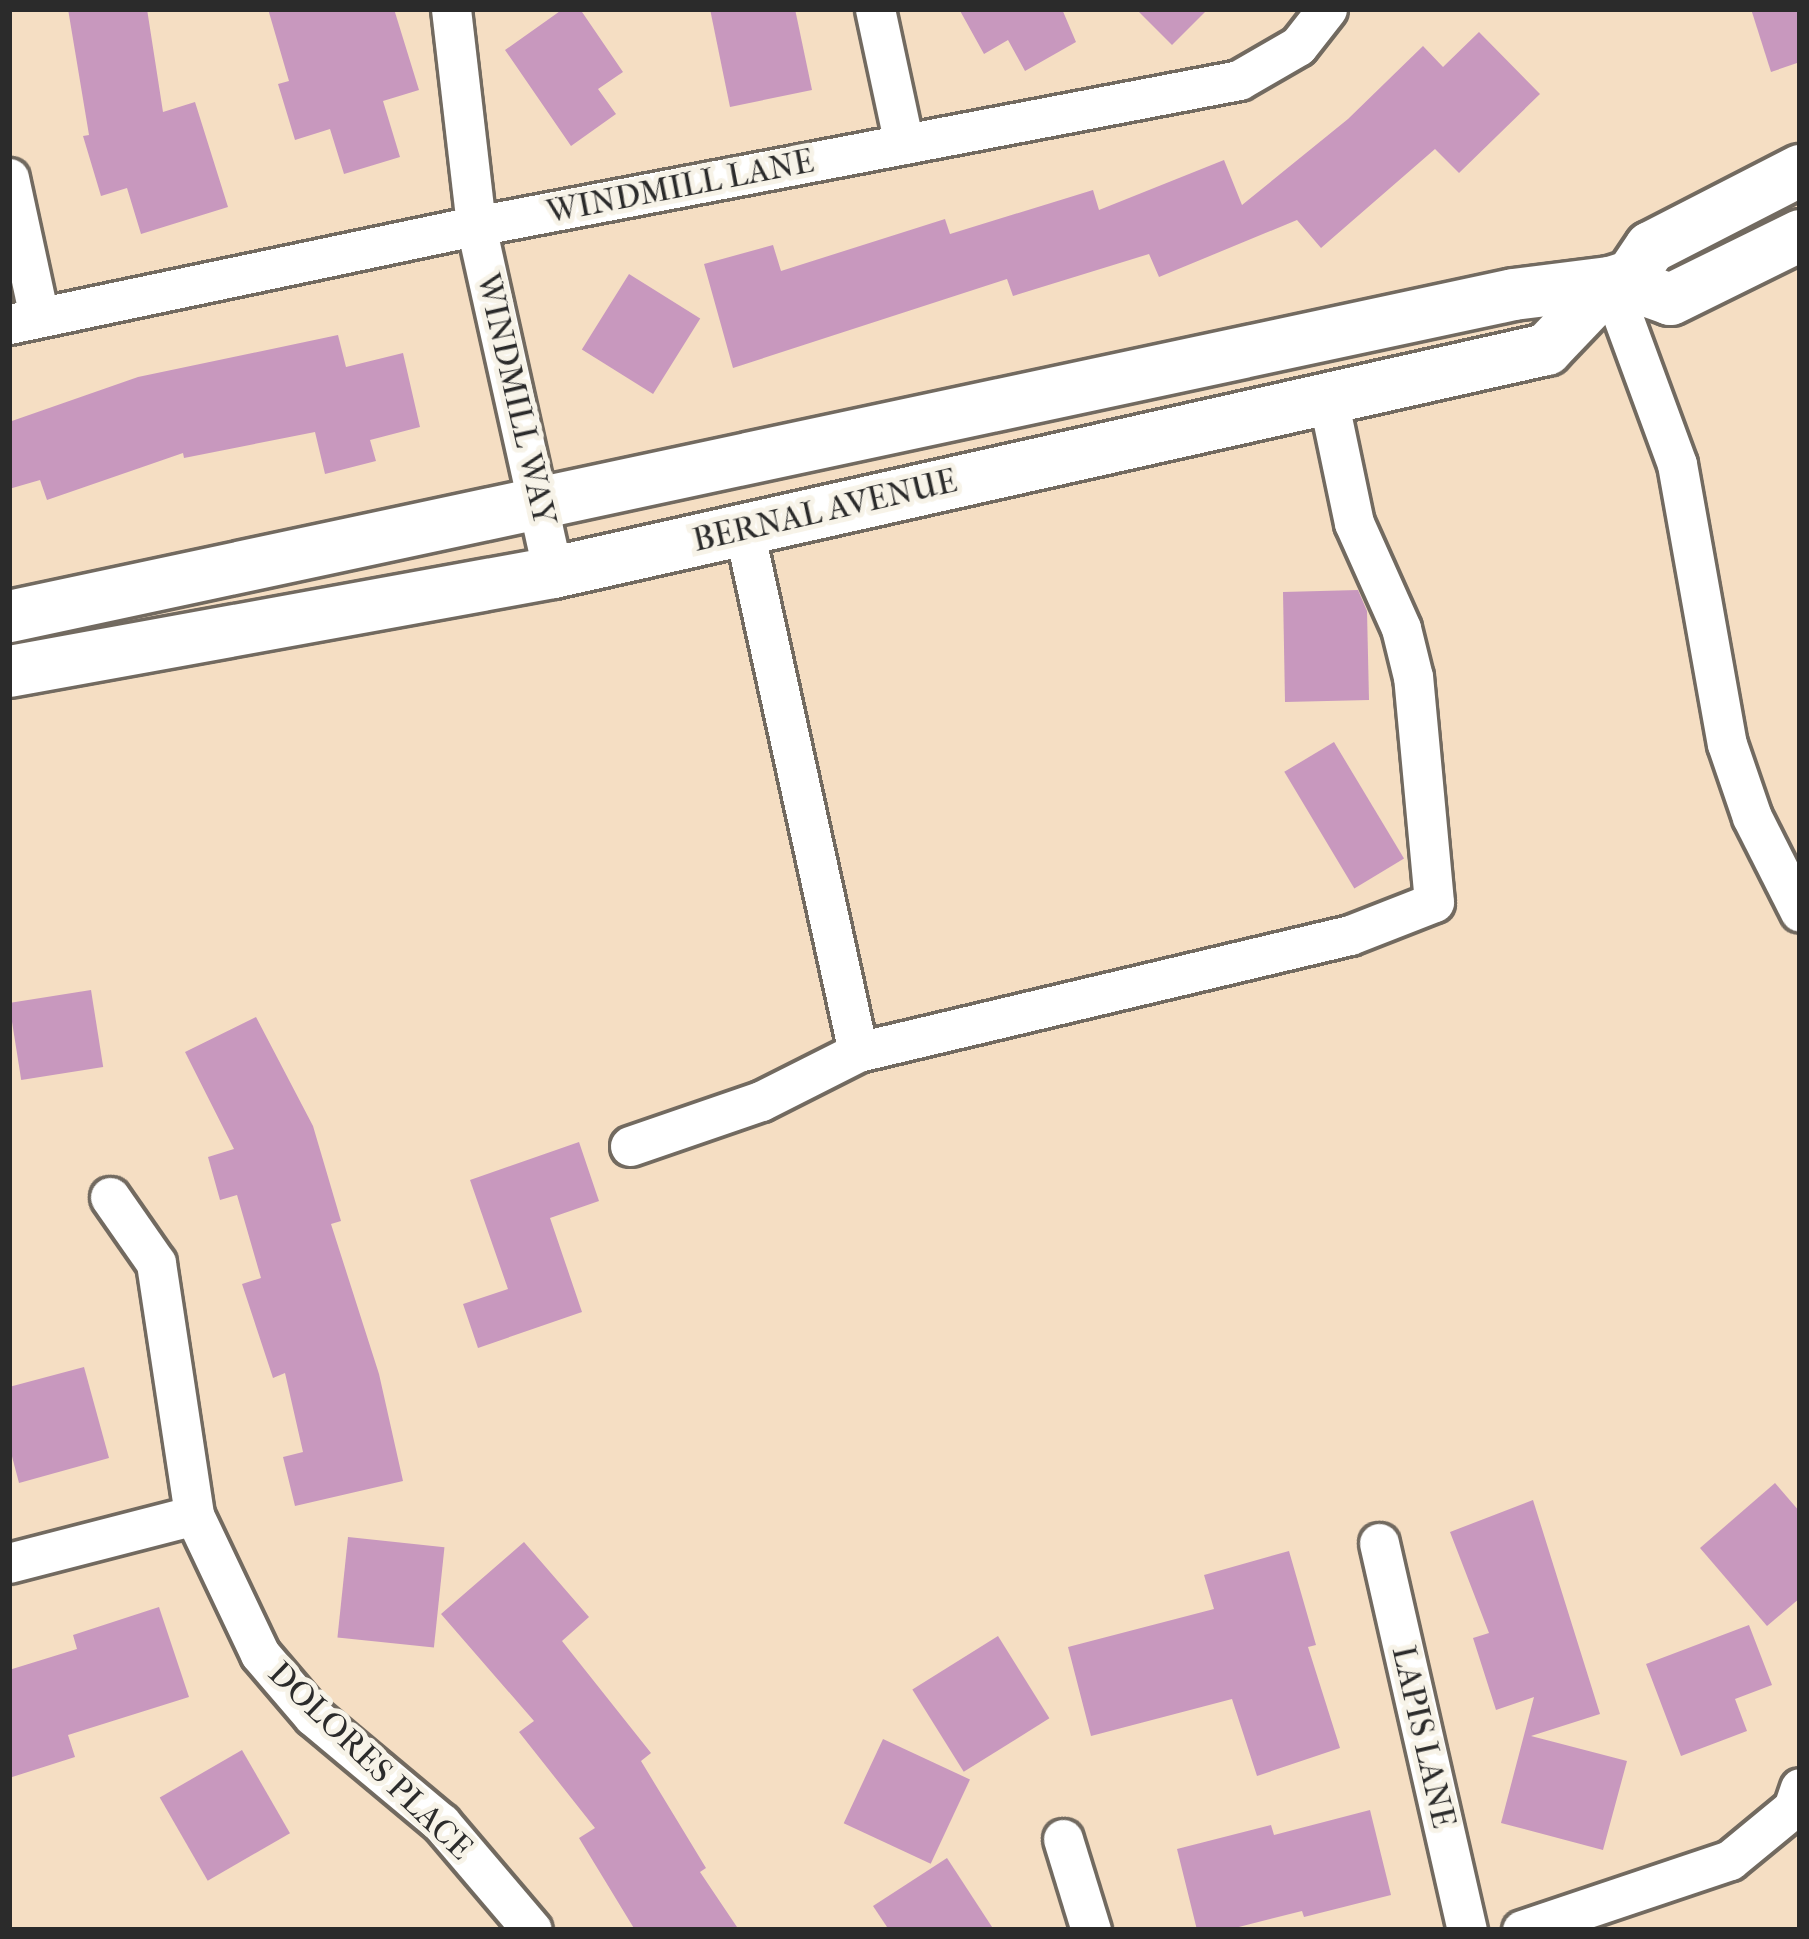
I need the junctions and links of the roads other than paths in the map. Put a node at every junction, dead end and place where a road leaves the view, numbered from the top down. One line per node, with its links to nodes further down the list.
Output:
1 (451, 9): 7 (street, WINDMILL WAY)
2 (874, 9): 4 (street)
3 (1327, 9): 4 (street, WINDMILL LANE)
4 (904, 144): 7 (street, WINDMILL LANE)
5 (1800, 170): 9 (main road, BERNAL AVENUE)
6 (9, 178): 10 (street)
7 (476, 226): 10 (street, WINDMILL LANE); 12 (street, WINDMILL WAY)
8 (1800, 235): 9 (main road, BERNAL AVENUE)
9 (1621, 278): 11 (main road, BERNAL AVENUE); 12 (main road, BERNAL AVENUE); 17 (street)
10 (24, 321)
11 (1328, 399): 13 (main road, BERNAL AVENUE); 18 (street)
12 (541, 502): 14 (street, WINDMILL WAY); 15 (main road, BERNAL AVENUE)
13 (744, 530): 14 (main road, BERNAL AVENUE); 18 (street)
14 (553, 572): 16 (main road, BERNAL AVENUE)
15 (9, 616)
16 (9, 671)
17 (1800, 912)
18 (858, 1052): 19 (street)
19 (630, 1146)
20 (110, 1197): 21 (street, DOLORES PLACE)
21 (194, 1515): 23 (street); 26 (street, DOLORES PLACE)
22 (1379, 1544): 28 (street, LAPIS LANE)
23 (9, 1563)
24 (1800, 1788): 29 (street)
25 (1063, 1839): 27 (street)
26 (532, 1930)
27 (1091, 1930)
28 (1467, 1930)
29 (1522, 1930)

